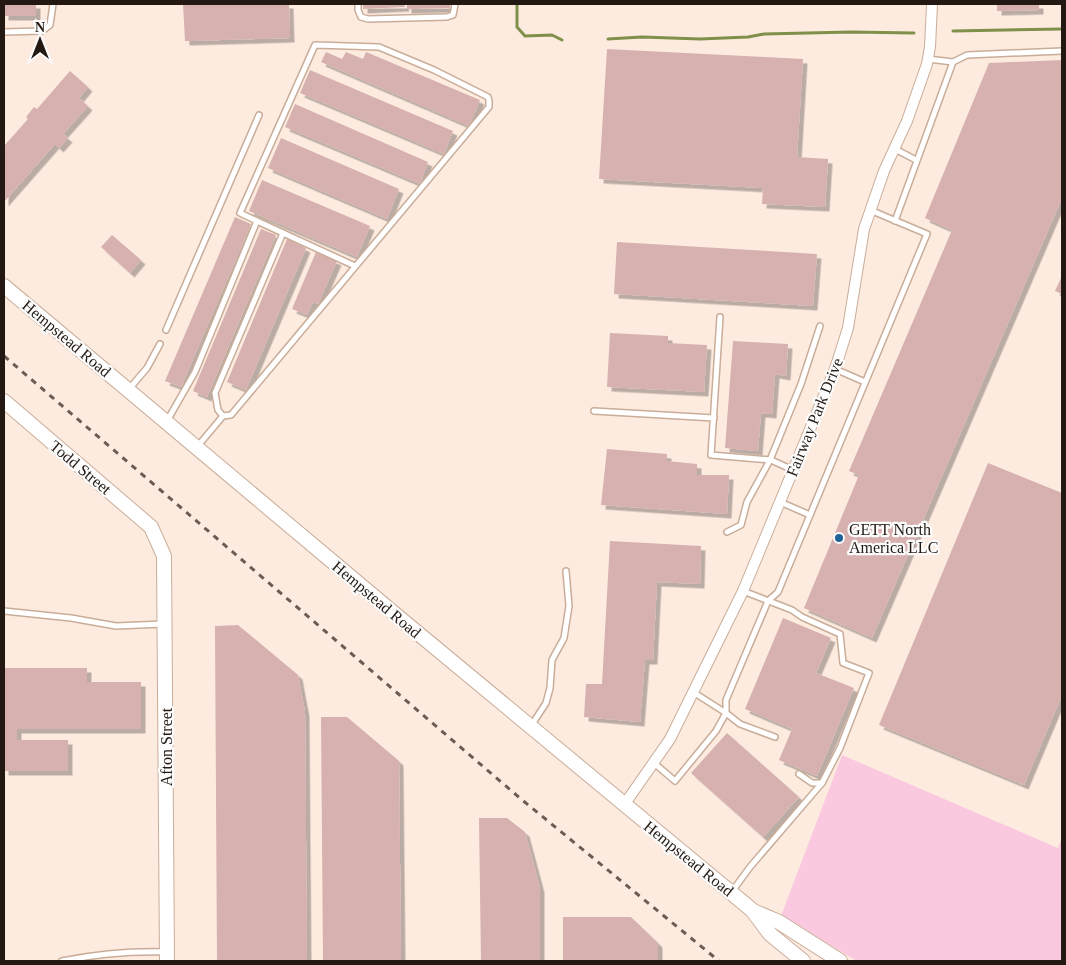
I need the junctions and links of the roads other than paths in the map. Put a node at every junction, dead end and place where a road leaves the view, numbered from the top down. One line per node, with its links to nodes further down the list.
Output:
1 (53, 4): 5 (lane)
2 (358, 4): 3 (lane)
3 (455, 4)
4 (932, 4): 7 (street, Fairway Park Drive)
5 (4, 32)
6 (1062, 51): 8 (lane)
7 (928, 59): 8 (lane); 10 (street, Fairway Park Drive)
8 (953, 62): 11 (lane)
9 (259, 115): 20 (lane)
10 (895, 149): 11 (lane); 12 (street, Fairway Park Drive)
11 (916, 160): 14 (lane)
12 (870, 210): 14 (lane); 22 (street, Fairway Park Drive)
13 (256, 221): 15 (lane); 16 (lane); 29 (lane)
14 (895, 221): 23 (lane)
15 (283, 233): 16 (lane); 27 (lane)
16 (355, 266): 27 (lane)
17 (4, 286): 24 (main road, Hempstead Road)
18 (720, 317): 28 (lane)
19 (820, 326): 31 (lane)
20 (166, 330)
21 (160, 344): 24 (lane)
22 (835, 369): 23 (lane); 32 (street, Fairway Park Drive)
23 (865, 382): 34 (lane)
24 (129, 390): 29 (main road, Hempstead Road)
25 (4, 402): 36 (main road, Todd Street)
26 (594, 411): 28 (lane)
27 (224, 416): 30 (lane)
28 (714, 418): 31 (lane)
29 (167, 422): 30 (main road, Hempstead Road)
30 (197, 447): 44 (main road, Hempstead Road)
31 (770, 460): 32 (lane); 35 (lane)
32 (793, 470): 33 (street, Fairway Park Drive)
33 (780, 502): 34 (lane); 38 (street, Fairway Park Drive)
34 (810, 515): 39 (lane)
35 (727, 532)
36 (155, 536): 41 (main road, Afton Street)
37 (566, 571): 44 (lane)
38 (743, 591): 39 (lane); 42 (street, Fairway Park Drive)
39 (768, 601): 43 (lane); 48 (lane)
40 (4, 611): 41 (lane)
41 (166, 624): 52 (main road, Afton Street)
42 (693, 692): 43 (lane); 46 (street, Fairway Park Drive)
43 (726, 713): 45 (lane); 46 (lane)
44 (530, 727): 49 (main road, Hempstead Road)
45 (775, 738)
46 (654, 762): 49 (street, Fairway Park Drive)
47 (799, 774): 48 (lane)
48 (822, 783): 50 (lane)
49 (624, 805): 50 (main road, Hempstead Road)
50 (731, 893): 51 (main road, Hempstead Road)
51 (752, 910): 54 (main road, Hempstead Road); 55 (main road, Hempstead Road)
52 (167, 957): 53 (lane)
53 (62, 961)
54 (803, 961)
55 (840, 961)

